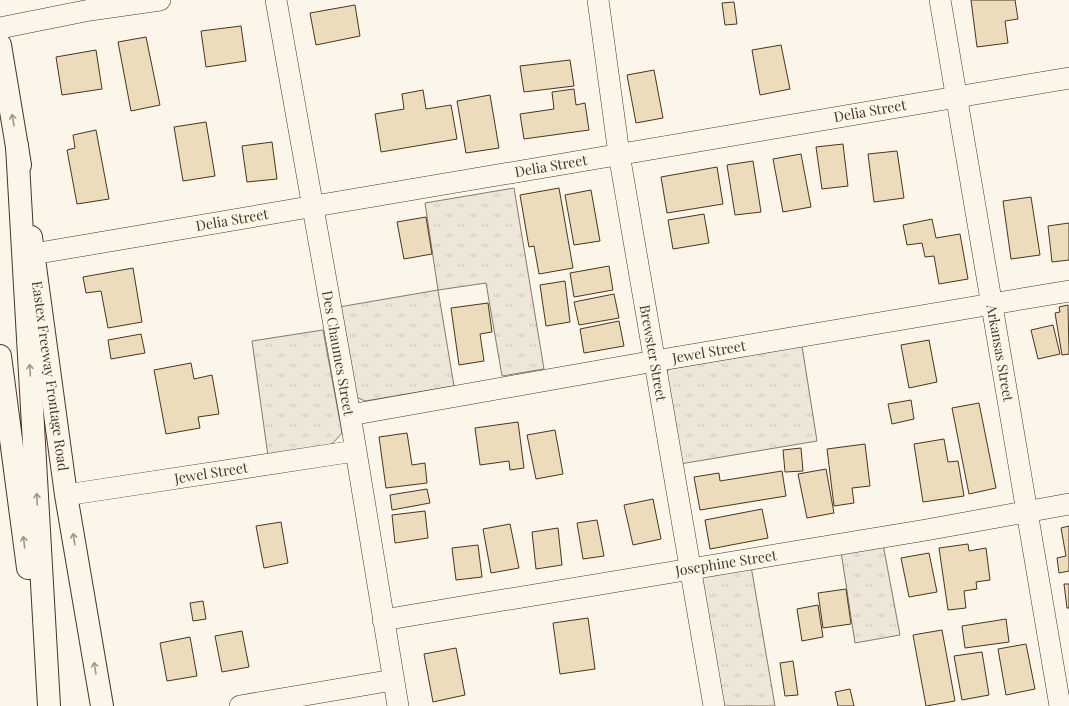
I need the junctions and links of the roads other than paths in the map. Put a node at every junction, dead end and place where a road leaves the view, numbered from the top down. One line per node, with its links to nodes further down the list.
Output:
1 (160, 0): 5 (street)
2 (276, 0): 11 (street, Des Chaumes Street)
3 (598, 0): 10 (street, Brewster Street)
4 (940, 0): 8 (street, Arkansas Street)
5 (0, 28)
6 (0, 45): 9 (main road, Eastex Freeway Frontage Road, one-way to 6)
7 (1069, 78): 8 (street, Delia Street)
8 (956, 97): 10 (street, Delia Street); 14 (street, Arkansas Street)
9 (17, 146): 12 (main road, Eastex Freeway Frontage Road); 25 (main road, one-way to 9)
10 (619, 154): 11 (street, Delia Street); 16 (street, Brewster Street)
11 (311, 206): 12 (street, Delia Street); 17 (street, Des Chaumes Street)
12 (33, 254): 19 (main road, Eastex Freeway Frontage Road)
13 (1069, 291): 14 (street, Jewel Street)
14 (992, 304): 16 (street, Jewel Street); 21 (street, Arkansas Street)
15 (0, 356): 25 (main road, one-way to 15)
16 (655, 361): 17 (street, Jewel Street); 22 (street, Brewster Street)
17 (350, 415): 18 (street, Des Chaumes Street)
18 (356, 451): 19 (street, Jewel Street); 23 (street, Des Chaumes Street)
19 (66, 495): 26 (main road, Eastex Freeway Frontage Road, one-way to 19)
20 (1069, 504): 21 (street, Josephine Street)
21 (1028, 511): 22 (street, Josephine Street); 30 (street, Arkansas Street)
22 (689, 568): 23 (street, Josephine Street); 29 (street, Brewster Street)
23 (383, 620): 24 (street, Des Chaumes Street)
24 (393, 680): 27 (street); 28 (street, Des Chaumes Street)
25 (47, 706)
26 (102, 706)
27 (240, 706)
28 (398, 706)
29 (714, 706)
30 (1060, 706)

